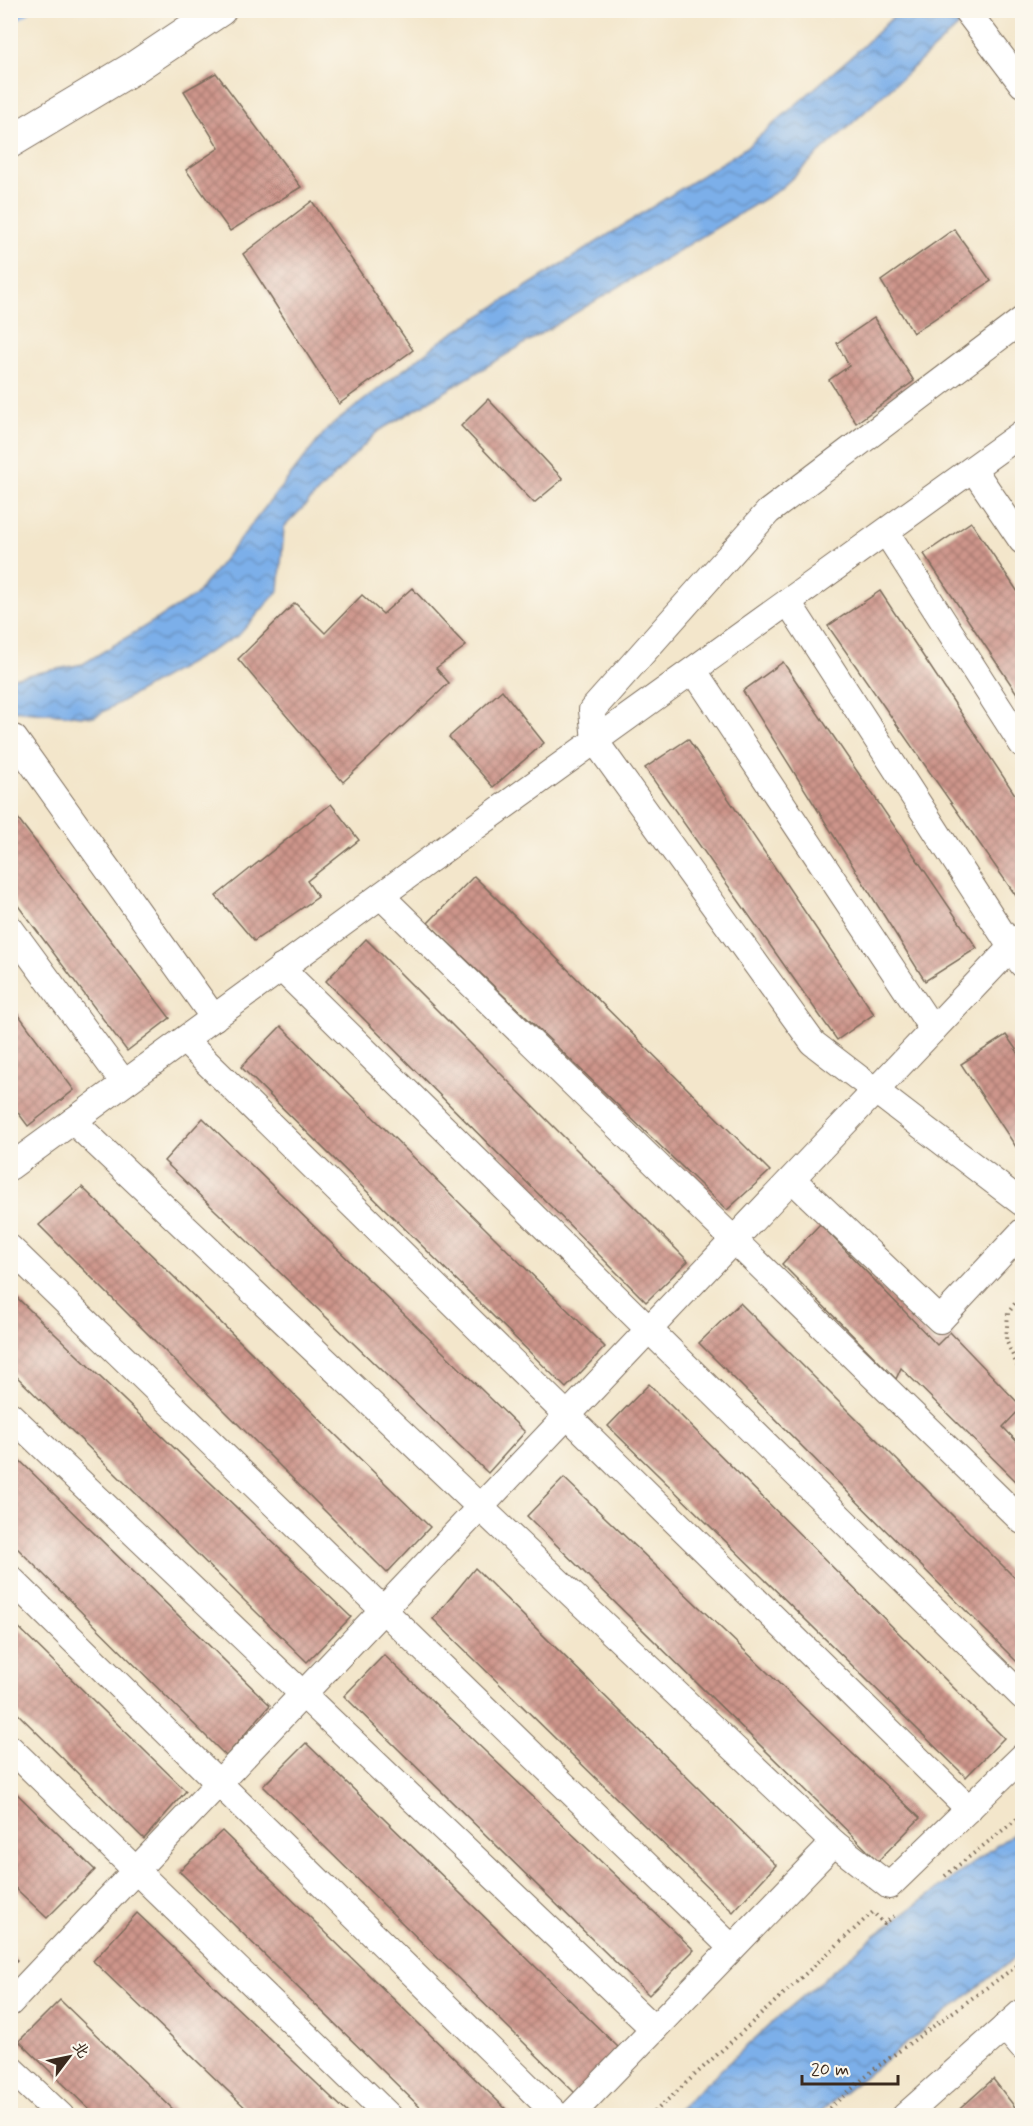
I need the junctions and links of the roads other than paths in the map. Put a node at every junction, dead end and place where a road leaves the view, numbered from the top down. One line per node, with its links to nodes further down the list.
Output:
1 (220, 10): 4 (street)
2 (966, 10): 3 (street)
3 (1023, 84)
4 (10, 142)
5 (1023, 320): 13 (street)
6 (1023, 433): 7 (street)
7 (973, 469): 8 (street); 9 (street)
8 (886, 532): 10 (street); 14 (street)
9 (1023, 541)
10 (788, 602): 11 (street); 17 (street)
11 (694, 670): 13 (street); 20 (street)
12 (10, 740): 19 (street)
13 (595, 741): 15 (street); 23 (street)
14 (1023, 744)
15 (381, 896): 18 (street); 29 (street)
16 (10, 928): 22 (street)
17 (1019, 949): 20 (street)
18 (281, 968): 19 (street); 31 (street)
19 (214, 1018): 21 (street)
20 (933, 1030): 23 (street)
21 (184, 1040): 22 (street); 33 (street)
22 (124, 1083): 24 (street)
23 (877, 1090): 26 (street); 27 (street)
24 (74, 1121): 25 (street); 43 (street)
25 (15, 1154)
26 (792, 1179): 28 (street); 29 (street)
27 (1023, 1203)
28 (1023, 1232)
29 (734, 1240): 31 (street); 34 (street)
30 (10, 1248): 36 (street)
31 (650, 1329): 33 (street); 38 (street)
32 (10, 1415): 37 (street)
33 (568, 1415): 36 (street); 42 (street)
34 (1023, 1521)
35 (10, 1578): 41 (street)
36 (383, 1610): 37 (street); 45 (street)
37 (303, 1695): 41 (street); 48 (street)
38 (1023, 1696)
39 (10, 1748): 44 (street)
40 (1023, 1758): 42 (street)
41 (219, 1783): 44 (street); 54 (street)
42 (969, 1809): 43 (street)
43 (834, 1843): 45 (street)
44 (136, 1870): 46 (street); 53 (street)
45 (732, 1948): 48 (street)
46 (10, 2003)
47 (1014, 2020): 49 (street); 51 (street)
48 (654, 2030): 55 (street)
49 (1023, 2047)
50 (10, 2068): 52 (street)
51 (919, 2111)
52 (61, 2115)
53 (389, 2115)
54 (558, 2115)
55 (570, 2115)

